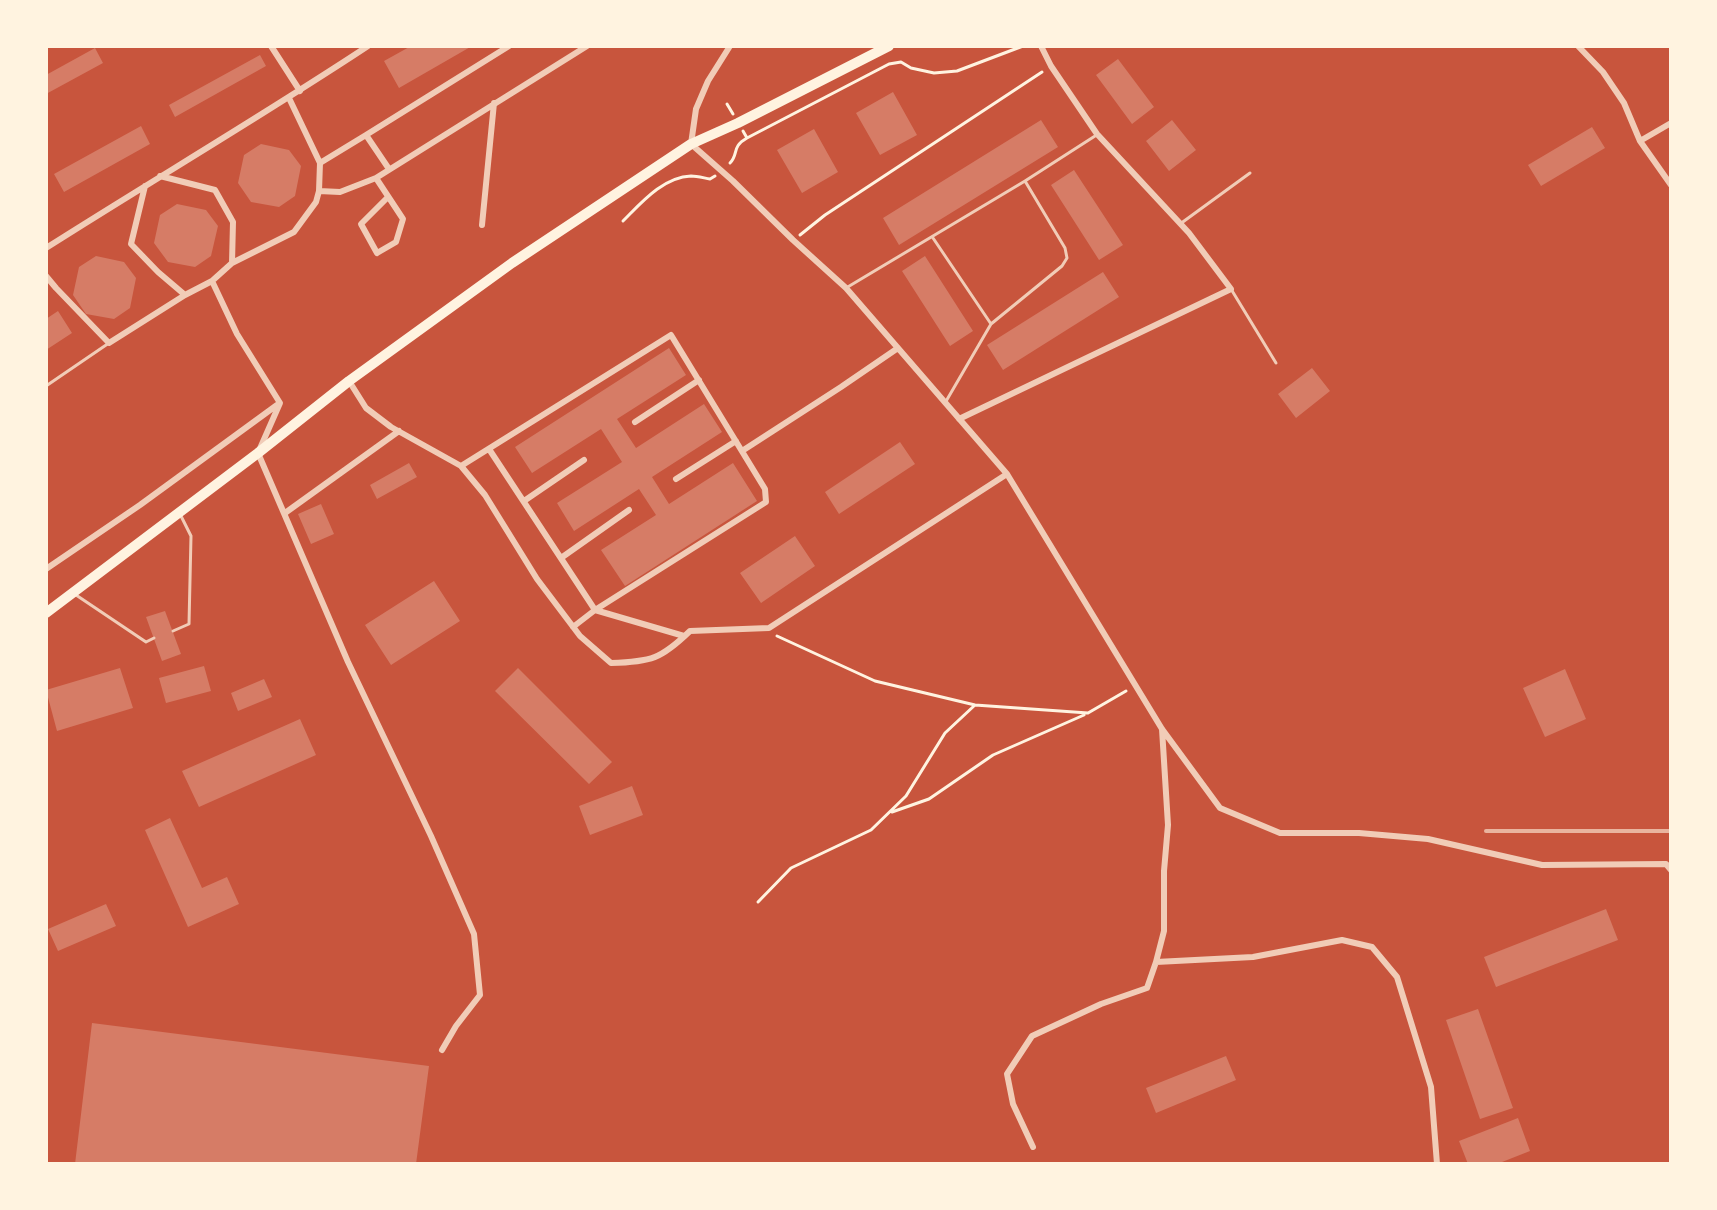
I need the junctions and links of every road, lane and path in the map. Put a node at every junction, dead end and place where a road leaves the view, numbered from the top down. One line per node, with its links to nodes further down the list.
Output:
1 (271, 46): 11 (street)
2 (368, 46): 11 (street)
3 (509, 46): 18 (street)
4 (587, 46): 13 (street)
5 (730, 46): 21 (street)
6 (889, 46): 15 (main road)
7 (1023, 46): 19 (path)
8 (1041, 46): 10 (street)
9 (1578, 46): 20 (street)
10 (1051, 66): 17 (street); 37 (path)
11 (300, 91): 12 (street)
12 (289, 98): 22 (street); 26 (street)
13 (494, 103): 23 (street); 35 (street)
14 (727, 104): 15 (path)
15 (738, 123): 19 (path); 21 (main road)
16 (1671, 123): 20 (street)
17 (1097, 134): 28 (lane); 34 (street)
18 (366, 135): 22 (street); 23 (street)
19 (747, 138): 24 (path)
20 (1640, 141): 30 (street)
21 (691, 144): 24 (street); 50 (main road)
22 (320, 163): 31 (street)
23 (389, 169): 27 (street)
24 (722, 171): 33 (path); 37 (street)
25 (1250, 173): 34 (lane)
26 (160, 176): 29 (street); 39 (street)
27 (376, 178): 31 (street); 32 (street)
28 (1025, 181): 36 (lane); 45 (lane)
29 (145, 185): 38 (street); 44 (street)
30 (1671, 185)
31 (319, 191): 39 (street)
32 (388, 197): 32 (street)
33 (623, 221)
34 (1180, 224): 43 (street)
35 (482, 225)
36 (932, 237): 42 (lane); 45 (lane)
37 (793, 240): 42 (street)
38 (46, 248)
39 (232, 263): 41 (street)
40 (46, 276): 46 (street)
41 (212, 281): 44 (street); 52 (street)
42 (846, 288): 47 (street)
43 (1231, 289): 48 (lane); 54 (street)
44 (185, 295): 46 (street)
45 (991, 324): 53 (lane)
46 (109, 343): 51 (lane)
47 (898, 348): 53 (street); 59 (street)
48 (1276, 363)
49 (699, 380): 55 (street); 57 (street); 58 (street)
50 (349, 381): 56 (street); 60 (main road)
51 (46, 386)
52 (280, 403): 60 (street); 70 (street)
53 (945, 403): 54 (street)
54 (959, 419): 63 (street)
55 (635, 422)
56 (399, 431): 62 (street); 68 (street)
57 (736, 441): 59 (street); 64 (street)
58 (489, 449): 62 (street); 65 (street)
59 (742, 451): 72 (street)
60 (258, 453): 67 (main road); 68 (street)
61 (584, 460): 65 (street)
62 (461, 466): 74 (street)
63 (1007, 474): 75 (street); 79 (street)
64 (676, 479)
65 (524, 501): 69 (street)
66 (629, 510): 69 (street)
67 (179, 513): 71 (main road); 76 (lane)
68 (285, 513): 87 (street)
69 (561, 558): 72 (street)
70 (46, 569)
71 (73, 593): 73 (main road); 78 (lane)
72 (595, 610): 74 (street); 77 (street)
73 (46, 613)
74 (573, 627): 77 (street)
75 (759, 628): 77 (street); 80 (path)
76 (173, 631)
77 (684, 636)
78 (154, 638)
79 (1136, 685): 81 (path); 82 (street)
80 (975, 705): 81 (path); 83 (path)
81 (1088, 713): 83 (path)
82 (1162, 729): 84 (street); 86 (street)
83 (889, 813): 85 (path)
84 (1671, 870)
85 (758, 902)
86 (1156, 962): 88 (street); 89 (street)
87 (442, 1050)
88 (1033, 1147)
89 (1437, 1164)

